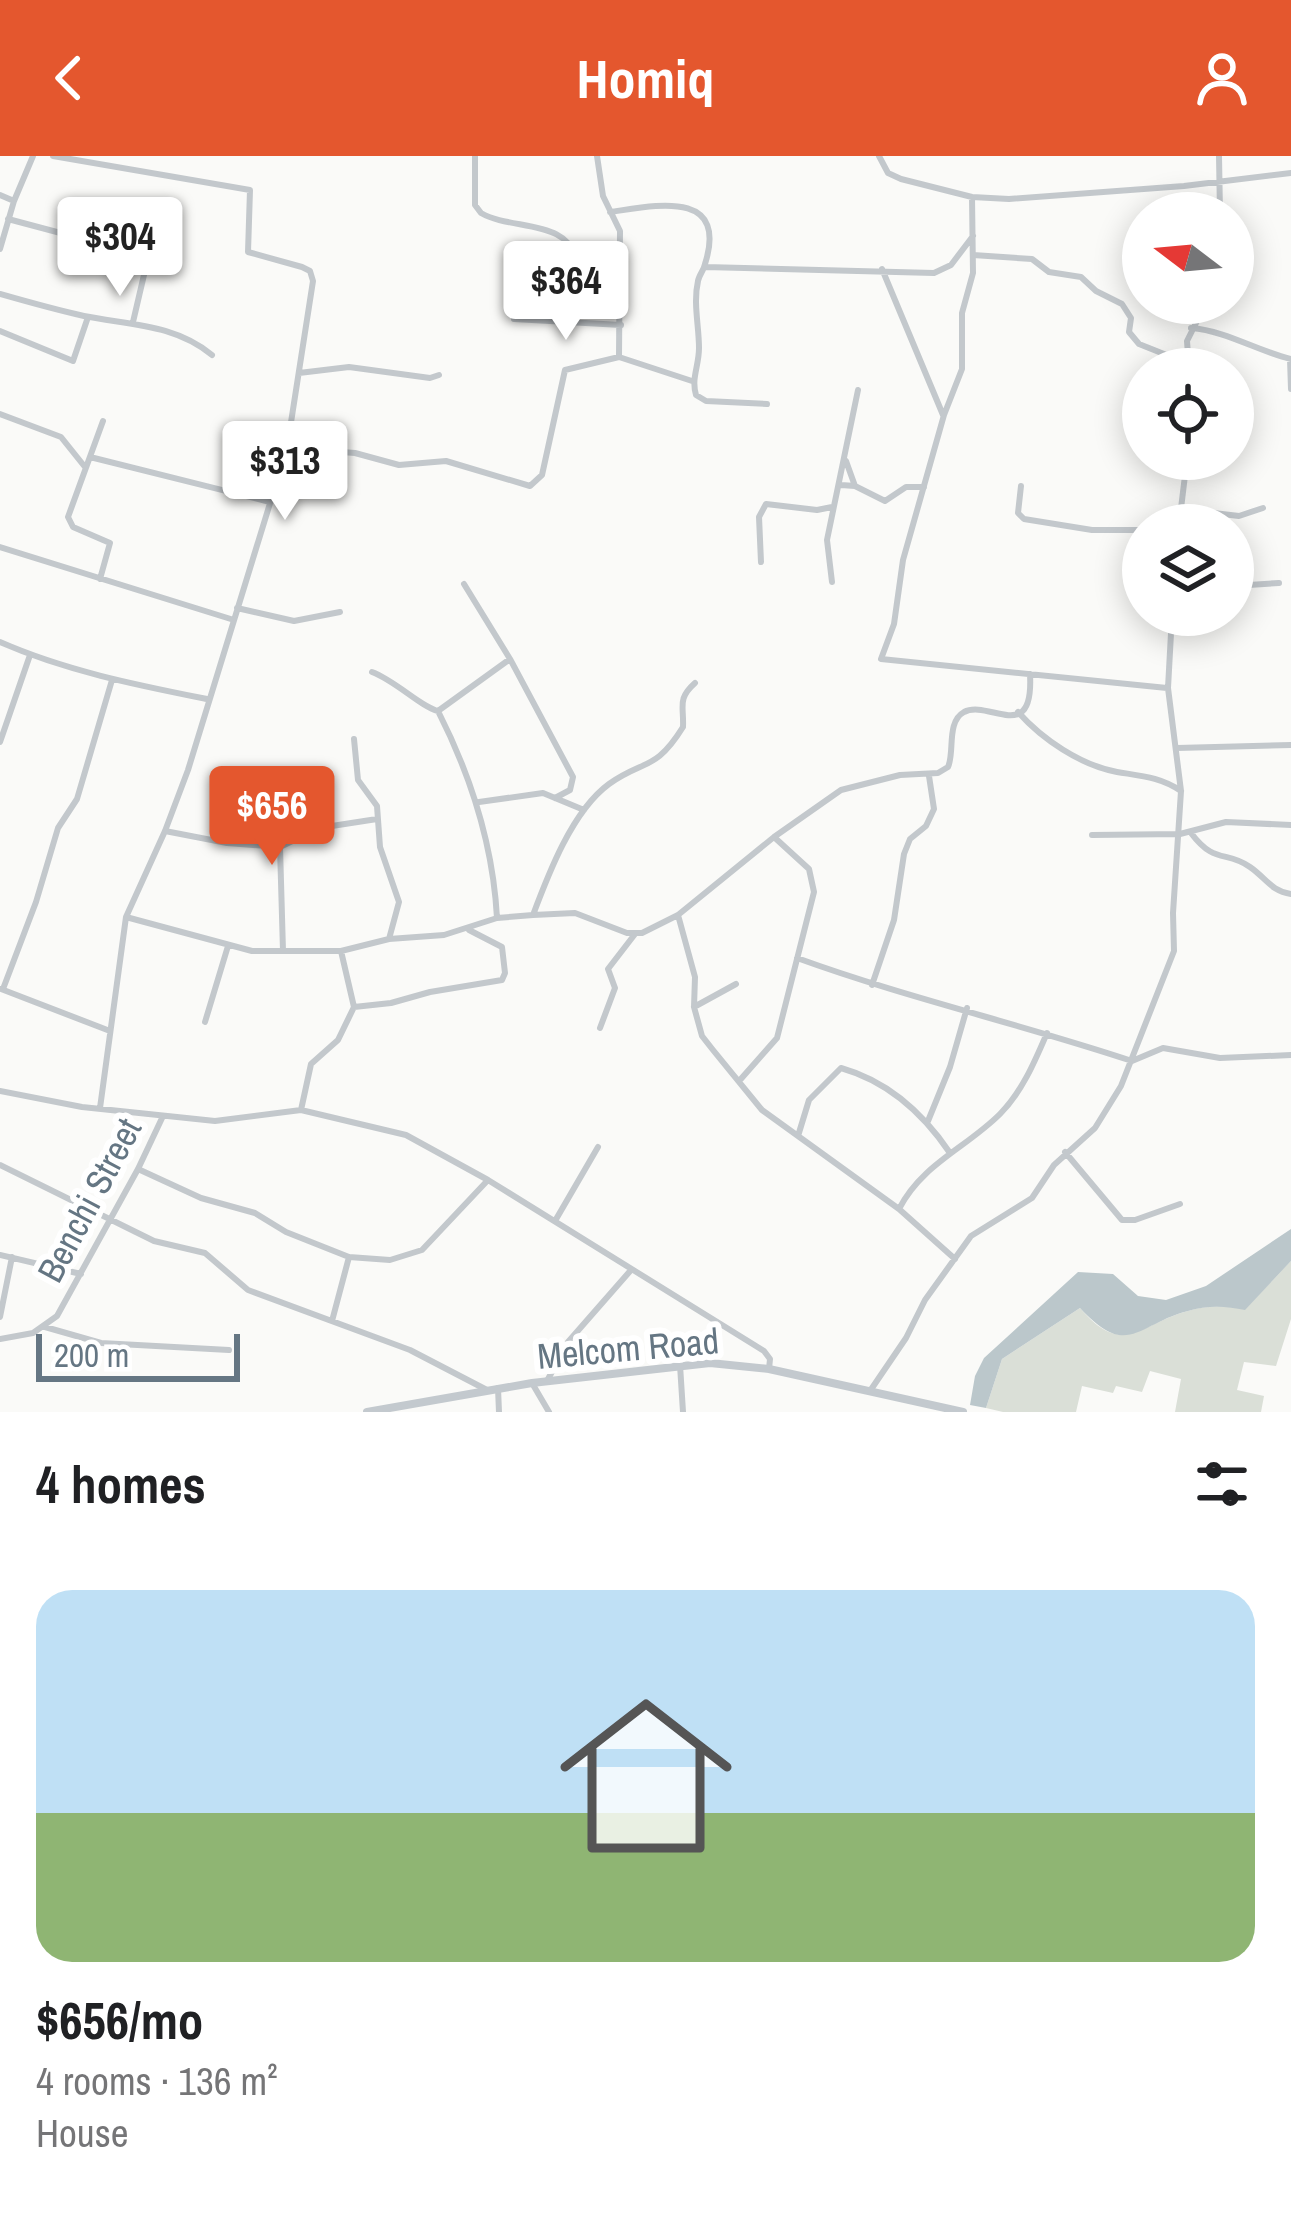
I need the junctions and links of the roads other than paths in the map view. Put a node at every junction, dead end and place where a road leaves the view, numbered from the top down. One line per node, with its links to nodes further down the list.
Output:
1 (33, 156): 12 (street)
2 (52, 156): 34 (street)
3 (475, 156): 24 (street)
4 (597, 156): 13 (street)
5 (879, 156): 11 (street)
6 (1219, 156): 8 (street)
7 (1291, 173): 8 (street)
8 (1220, 179): 9 (street); 11 (street)
9 (1220, 192)
10 (0, 195): 12 (street)
11 (972, 197): 15 (street)
12 (14, 201): 14 (street)
13 (610, 212): 18 (street); 26 (street)
14 (8, 219): 16 (street); 23 (street)
15 (973, 236): 17 (street); 19 (street)
16 (0, 248)
17 (973, 255): 29 (street); 41 (street)
18 (705, 268): 19 (street); 36 (street)
19 (881, 269): 41 (street)
20 (0, 294): 21 (street)
21 (88, 316): 23 (street); 28 (street)
22 (514, 319): 24 (street)
23 (133, 322): 31 (street)
24 (575, 322): 26 (street)
25 (1193, 324): 27 (street)
26 (621, 325): 32 (street)
27 (1191, 328): 30 (street); 33 (street)
28 (0, 332)
29 (1148, 348)
30 (1188, 348)
31 (212, 355)
32 (619, 357): 36 (street); 43 (street)
33 (1290, 359): 37 (street)
34 (298, 373): 35 (street); 43 (street)
35 (439, 375)
36 (692, 381): 39 (street)
37 (1291, 389)
38 (858, 391): 45 (street)
39 (767, 404)
40 (0, 414): 46 (street)
41 (944, 416): 50 (street)
42 (103, 421): 44 (street)
43 (286, 448): 51 (street)
44 (90, 457): 46 (street); 51 (street)
45 (846, 459): 47 (street); 48 (street)
46 (86, 468): 58 (street)
47 (841, 485): 48 (street); 52 (street)
48 (855, 486): 50 (street)
49 (1021, 486): 55 (street)
50 (924, 487): 71 (street)
51 (270, 502): 63 (street)
52 (832, 507): 57 (street); 59 (street)
53 (1263, 508): 54 (street)
54 (1254, 511)
55 (1122, 530)
56 (0, 547): 58 (street)
57 (761, 562)
58 (100, 579): 65 (street)
59 (832, 582)
60 (1279, 583): 62 (street)
61 (464, 584): 69 (street)
62 (1254, 585)
63 (238, 608): 64 (street); 65 (street)
64 (340, 612)
65 (234, 620): 75 (street)
66 (1171, 636): 74 (street)
67 (0, 642): 68 (street)
68 (30, 655): 72 (street); 79 (street)
69 (510, 659): 76 (street); 84 (street)
70 (371, 672): 76 (street)
71 (1030, 674): 74 (street); 77 (street)
72 (112, 680): 75 (street); 109 (street)
73 (695, 683): 86 (street)
74 (1168, 688): 81 (street)
75 (207, 699): 89 (street)
76 (438, 711): 85 (street)
77 (1018, 712): 82 (street); 83 (street)
78 (354, 739): 87 (street)
79 (0, 742)
80 (1291, 745): 81 (street)
81 (1177, 748): 83 (street)
82 (928, 775): 93 (street); 108 (street)
83 (1181, 791): 91 (street)
84 (555, 798): 85 (street); 86 (street)
85 (479, 802): 99 (street)
86 (584, 810): 96 (street)
87 (376, 819): 94 (street); 102 (street)
88 (1291, 825): 90 (street)
89 (165, 831): 94 (street); 98 (street)
90 (1190, 832): 91 (street); 95 (street)
91 (1180, 834): 92 (street); 118 (street)
92 (1092, 836)
93 (774, 837): 97 (street); 106 (street)
94 (280, 847): 104 (street)
95 (1291, 894)
96 (532, 914): 99 (street); 101 (street)
97 (679, 915): 101 (street); 111 (street)
98 (126, 917): 103 (street); 115 (street)
99 (497, 918): 100 (street)
100 (469, 930): 102 (street); 110 (street)
101 (635, 934): 114 (street)
102 (389, 939): 105 (street)
103 (228, 946): 104 (street); 113 (street)
104 (284, 951): 105 (street)
105 (341, 951): 110 (street)
106 (797, 958): 108 (street); 119 (street)
107 (736, 983): 111 (street)
108 (872, 985): 112 (street)
109 (2, 989): 115 (street)
110 (354, 1006): 122 (street)
111 (694, 1007): 119 (street)
112 (967, 1008): 116 (street); 124 (street)
113 (205, 1022)
114 (600, 1028)
115 (110, 1031): 121 (street)
116 (1047, 1033): 118 (street); 128 (street)
117 (1291, 1055): 118 (street)
118 (1132, 1060): 127 (street)
119 (740, 1080): 125 (street)
120 (0, 1090): 121 (street)
121 (100, 1108): 123 (street)
122 (301, 1110): 123 (street); 131 (street)
123 (164, 1115): 130 (street, Benchi Street)
124 (928, 1121): 125 (street); 128 (street)
125 (798, 1136): 133 (street)
126 (598, 1147): 135 (street)
127 (1066, 1152): 132 (street); 139 (street)
128 (950, 1153): 133 (street)
129 (0, 1165): 134 (street)
130 (138, 1169): 134 (street, Benchi Street); 138 (street)
131 (488, 1180): 135 (street); 138 (street)
132 (1180, 1204)
133 (899, 1209): 139 (street)
134 (107, 1220): 141 (street, Benchi Street); 143 (street)
135 (555, 1220): 140 (street)
136 (0, 1255): 137 (street)
137 (12, 1257): 141 (street); 142 (street)
138 (349, 1257): 143 (street)
139 (955, 1259): 152 (street)
140 (632, 1270): 148 (street); 149 (street)
141 (81, 1274): 144 (street, Benchi Street)
142 (0, 1317)
143 (332, 1321): 151 (street)
144 (45, 1327): 145 (street, Benchi Street); 146 (street)
145 (0, 1339)
146 (229, 1350)
147 (680, 1365): 148 (main road, Melcom Road); 149 (main road, Melcom Road); 156 (street)
148 (769, 1369): 152 (main road, Melcom Road)
149 (546, 1382): 150 (main road, Melcom Road)
150 (532, 1383): 151 (main road, Melcom Road); 155 (street)
151 (492, 1389): 153 (main road, Melcom Road); 154 (street)
152 (868, 1393): 157 (main road, Melcom Road)
153 (367, 1412)
154 (499, 1412)
155 (549, 1412)
156 (683, 1412)
157 (963, 1412)

